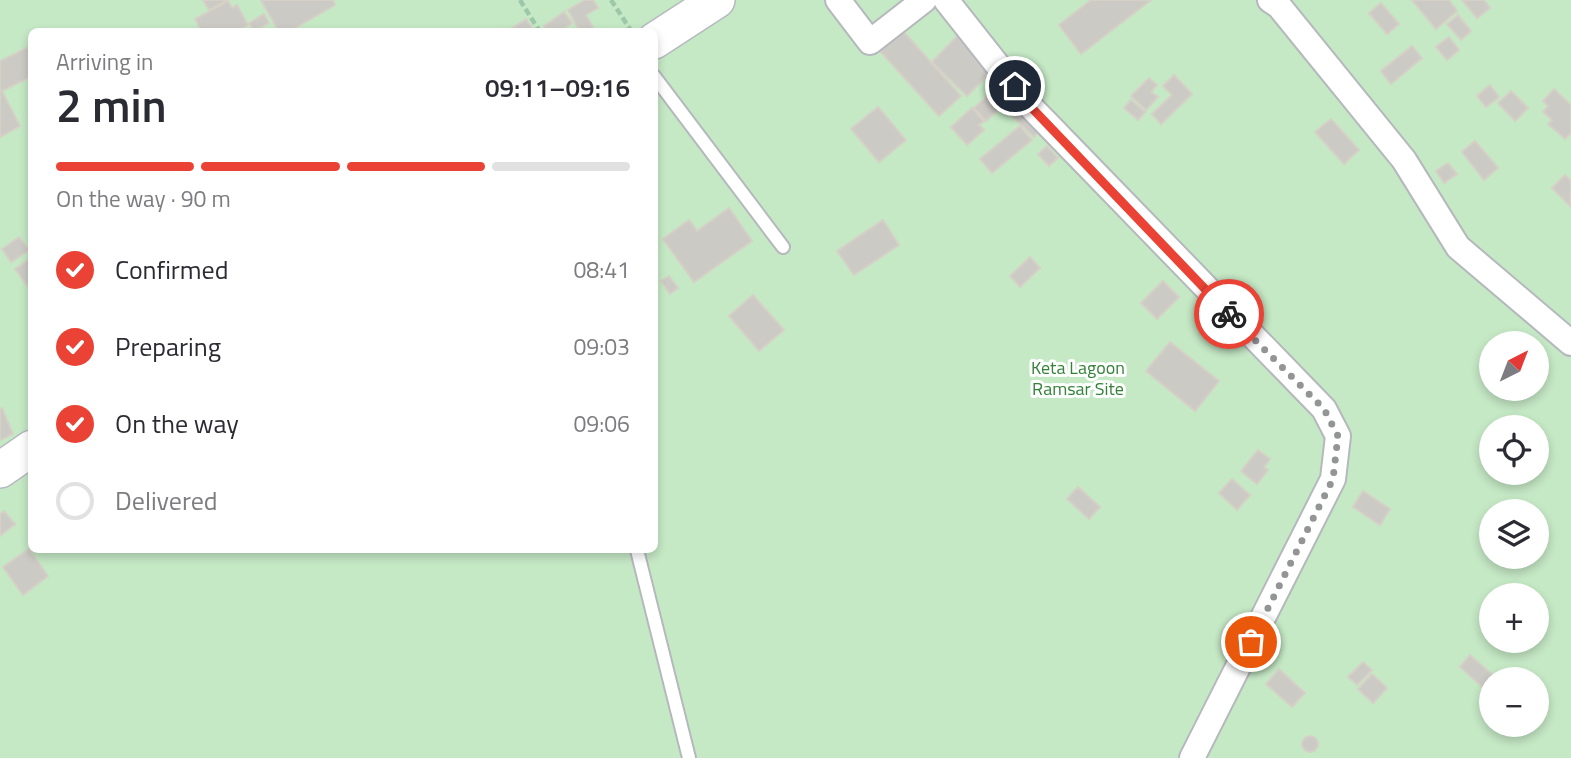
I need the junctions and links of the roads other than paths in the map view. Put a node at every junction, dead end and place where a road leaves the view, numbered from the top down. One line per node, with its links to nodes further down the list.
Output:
1 (717, 0): 6 (main road)
2 (838, 0): 3 (street)
3 (924, 0)
4 (946, 0): 14 (street)
5 (1270, 0): 9 (street)
6 (658, 38)
7 (658, 81): 8 (lane)
8 (783, 247)
9 (1571, 343)
10 (28, 451): 11 (main road)
11 (0, 470)
12 (638, 553): 13 (lane)
13 (689, 758)
14 (1192, 758)

